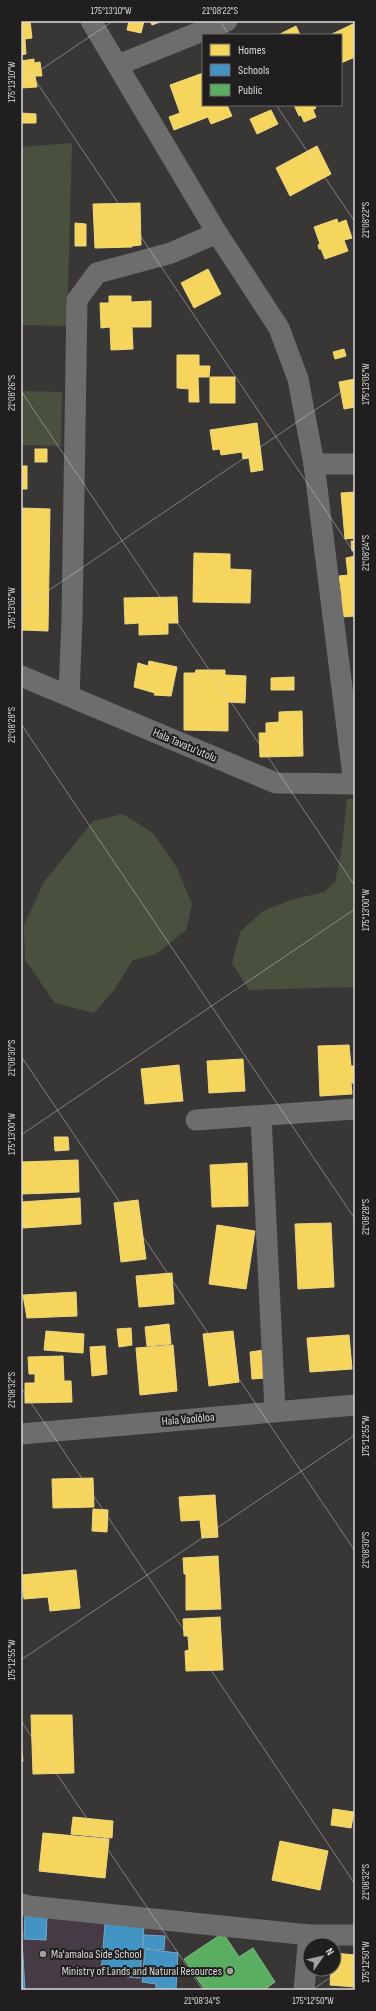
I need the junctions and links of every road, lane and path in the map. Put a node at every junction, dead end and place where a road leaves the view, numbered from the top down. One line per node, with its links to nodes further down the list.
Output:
1 (91, 21): 3 (street)
2 (227, 21): 3 (street)
3 (118, 65): 4 (street)
4 (218, 233): 5 (street); 8 (street)
5 (314, 464): 6 (street); 9 (street)
6 (355, 464)
7 (21, 676): 8 (street, Hala Tavatu'utolu)
8 (69, 695): 9 (street, Hala Tavatu'utolu)
9 (354, 784)
10 (355, 1109): 11 (street)
11 (261, 1116): 12 (street); 14 (street)
12 (196, 1120)
13 (355, 1405): 14 (street, Hala Vaolōloa)
14 (275, 1411): 15 (street, Hala Vaolōloa)
15 (21, 1434)
16 (21, 1904): 17 (street)
17 (309, 1935): 18 (street); 19 (street)
18 (355, 1935)
19 (304, 1990)

